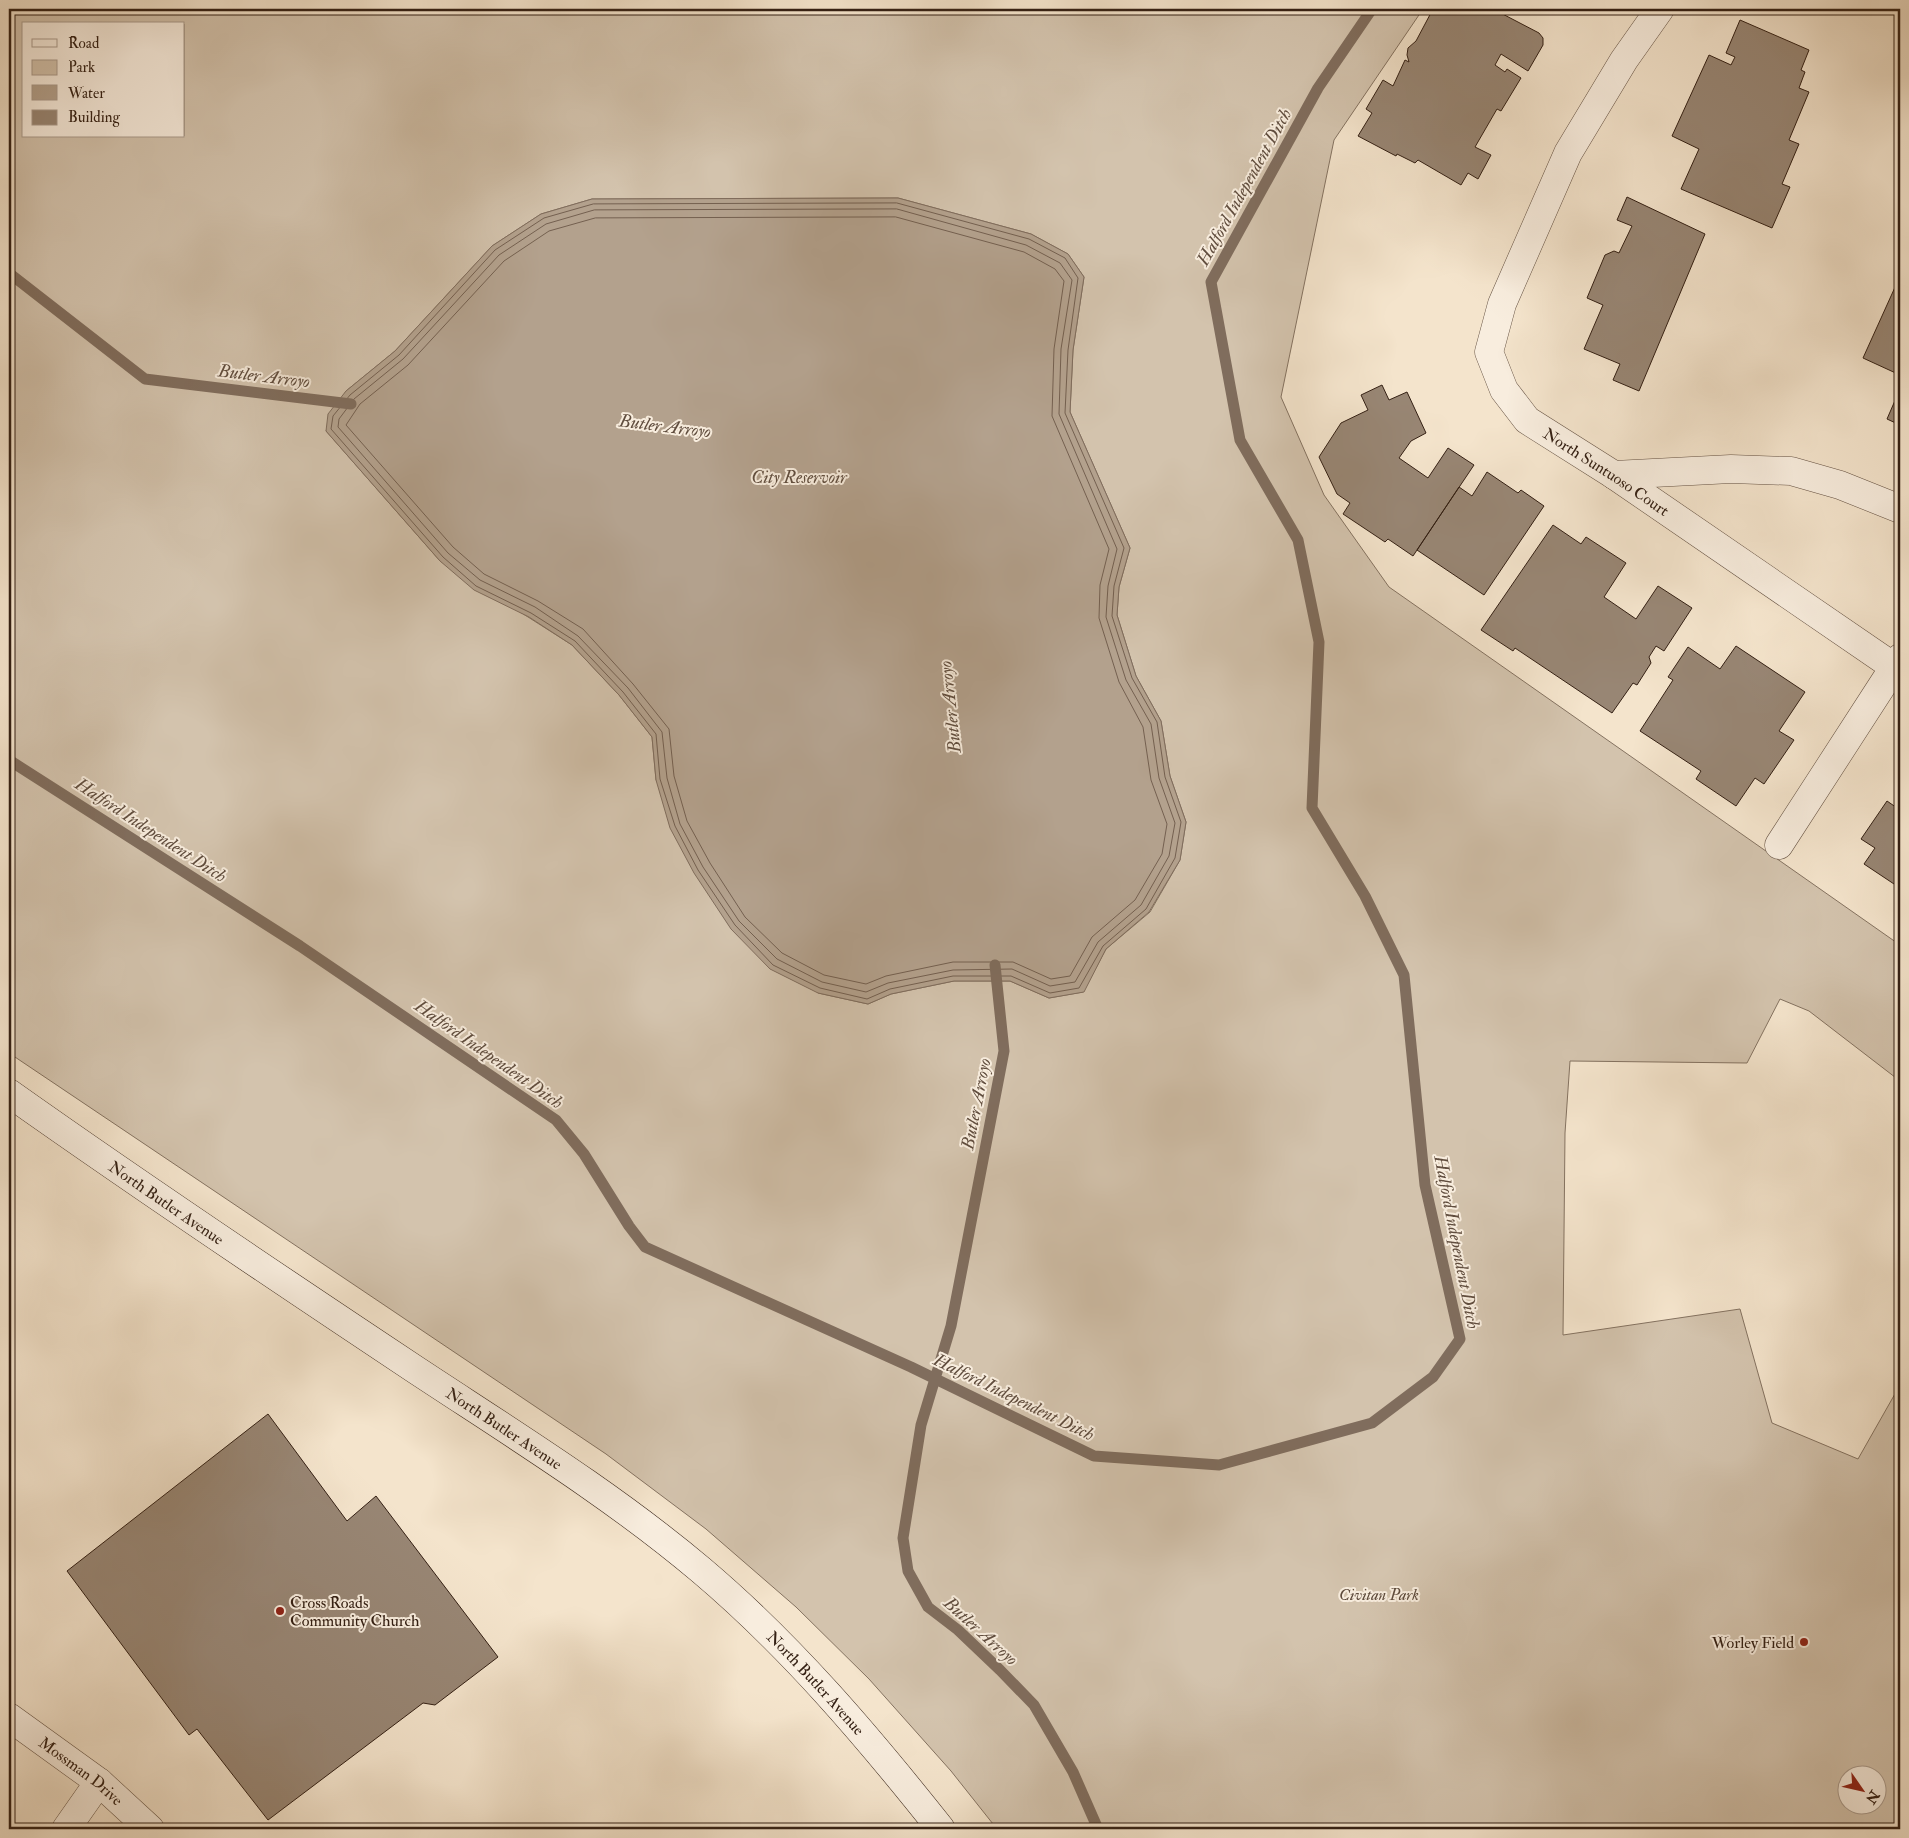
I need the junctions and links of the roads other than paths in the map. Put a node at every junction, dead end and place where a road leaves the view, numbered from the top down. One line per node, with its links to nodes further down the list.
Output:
1 (1660, 9): 2 (street, North Suntuoso Court)
2 (1614, 475): 3 (street); 4 (street, North Suntuoso Court)
3 (1900, 509)
4 (1897, 663): 5 (street, North Suntuoso Court)
5 (1779, 845)
6 (9, 1093): 11 (street, North Butler Avenue)
7 (9, 1717): 8 (street, Mossman Drive)
8 (99, 1782): 9 (street); 10 (street, Mossman Drive)
9 (66, 1829)
10 (150, 1829)
11 (941, 1829)

